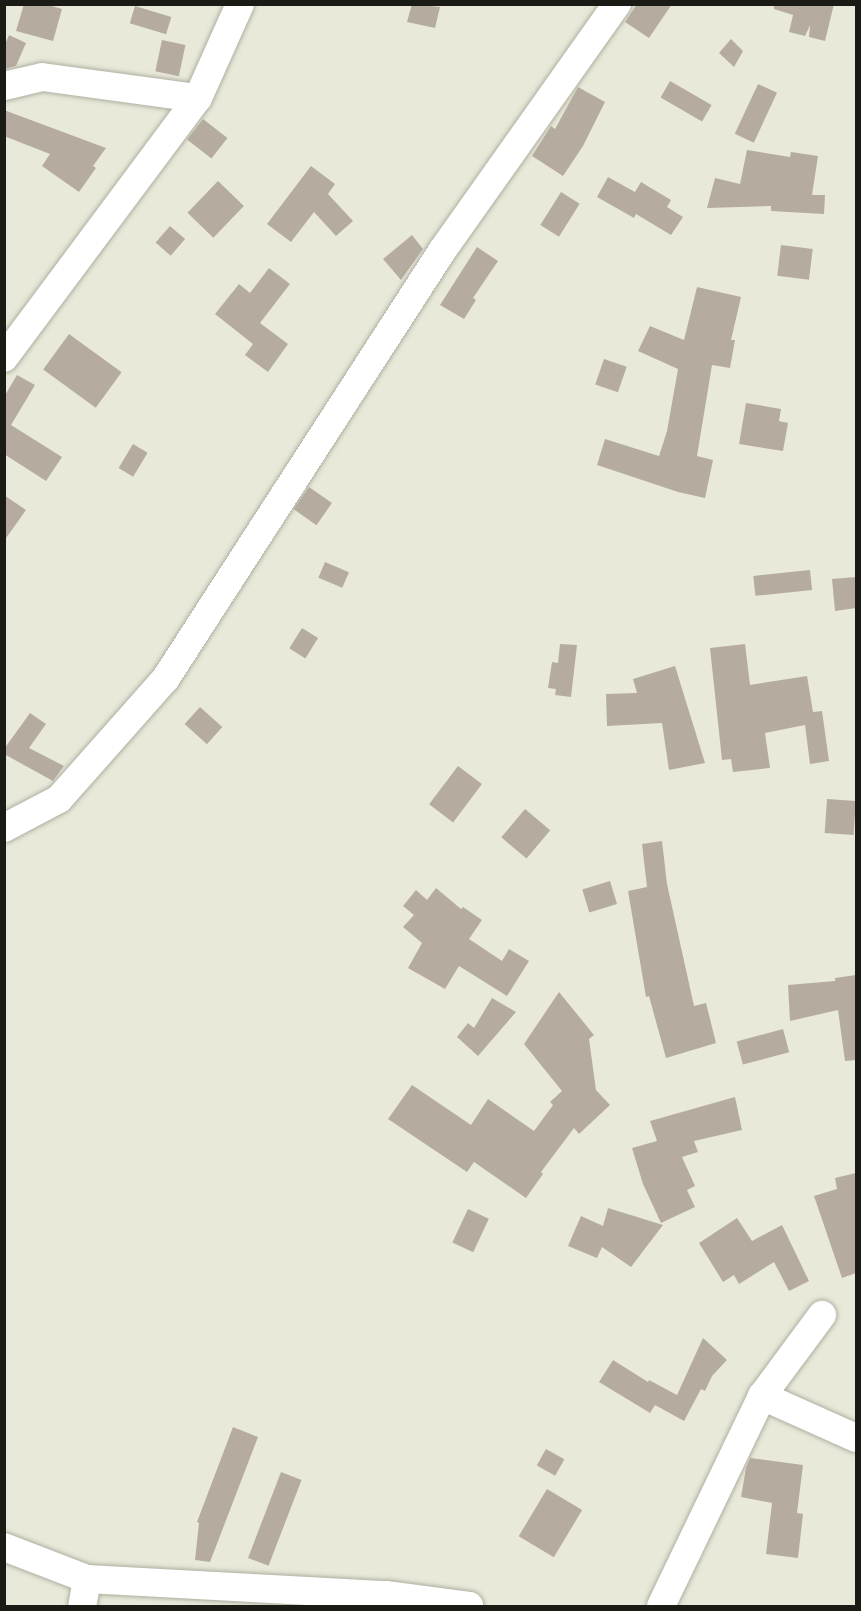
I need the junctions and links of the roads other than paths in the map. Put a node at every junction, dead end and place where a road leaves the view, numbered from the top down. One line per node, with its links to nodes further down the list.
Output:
1 (240, 4): 4 (street)
2 (617, 4): 6 (street)
3 (4, 87): 4 (street)
4 (198, 98): 5 (street)
5 (4, 358)
6 (4, 828)
7 (822, 1315): 8 (street)
8 (762, 1396): 9 (street); 16 (street)
9 (856, 1438)
10 (4, 1547): 11 (street)
11 (87, 1579): 12 (street); 14 (street)
12 (208, 1596): 13 (street)
13 (312, 1599): 15 (street)
14 (82, 1606)
15 (469, 1606)
16 (661, 1606)

